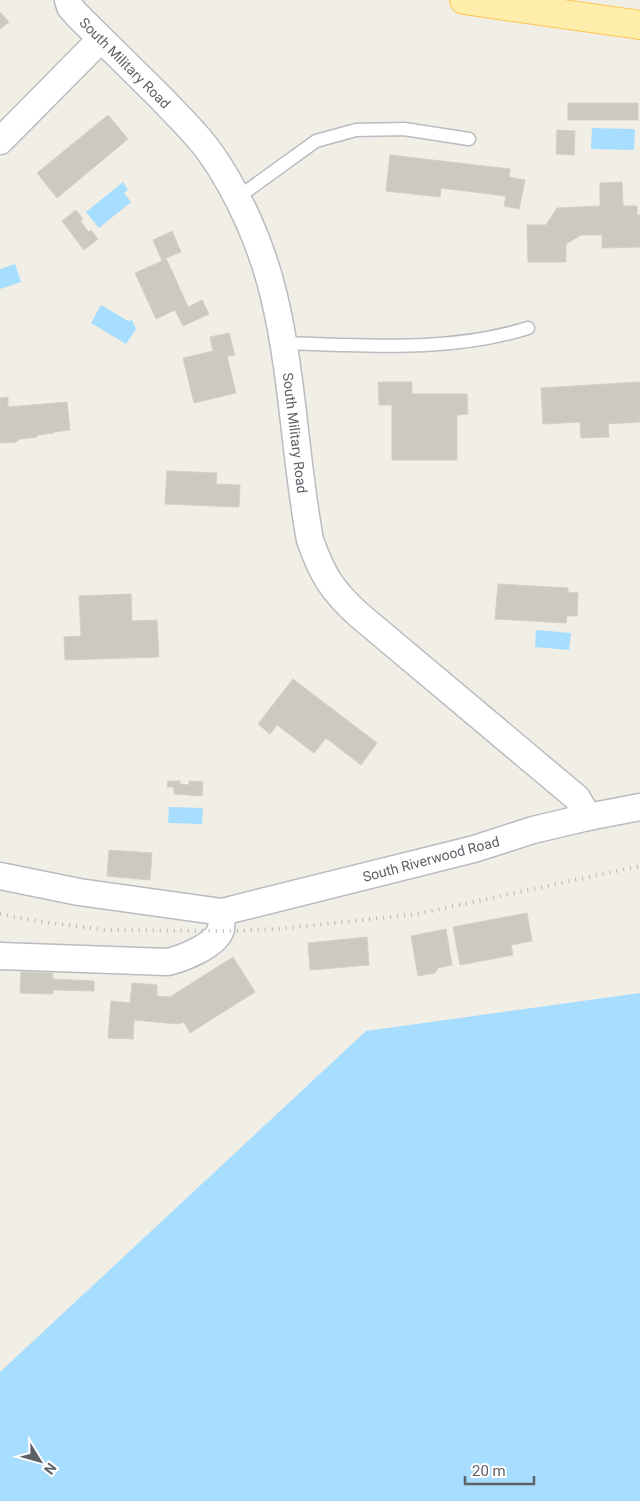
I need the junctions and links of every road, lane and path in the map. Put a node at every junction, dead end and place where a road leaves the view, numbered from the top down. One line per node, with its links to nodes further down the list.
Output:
1 (68, 0): 4 (street, South Military Road)
2 (464, 0): 3 (main road)
3 (640, 25)
4 (101, 39): 6 (street); 7 (street, South Military Road)
5 (469, 139): 7 (lane)
6 (0, 141)
7 (237, 198): 9 (street, South Military Road)
8 (528, 328): 9 (lane)
9 (282, 343): 11 (street, South Military Road)
10 (640, 808): 11 (street, South Riverwood Road)
11 (588, 817): 13 (street, South Riverwood Road)
12 (0, 876): 13 (street, South Riverwood Road)
13 (222, 912): 14 (street)
14 (0, 956)

